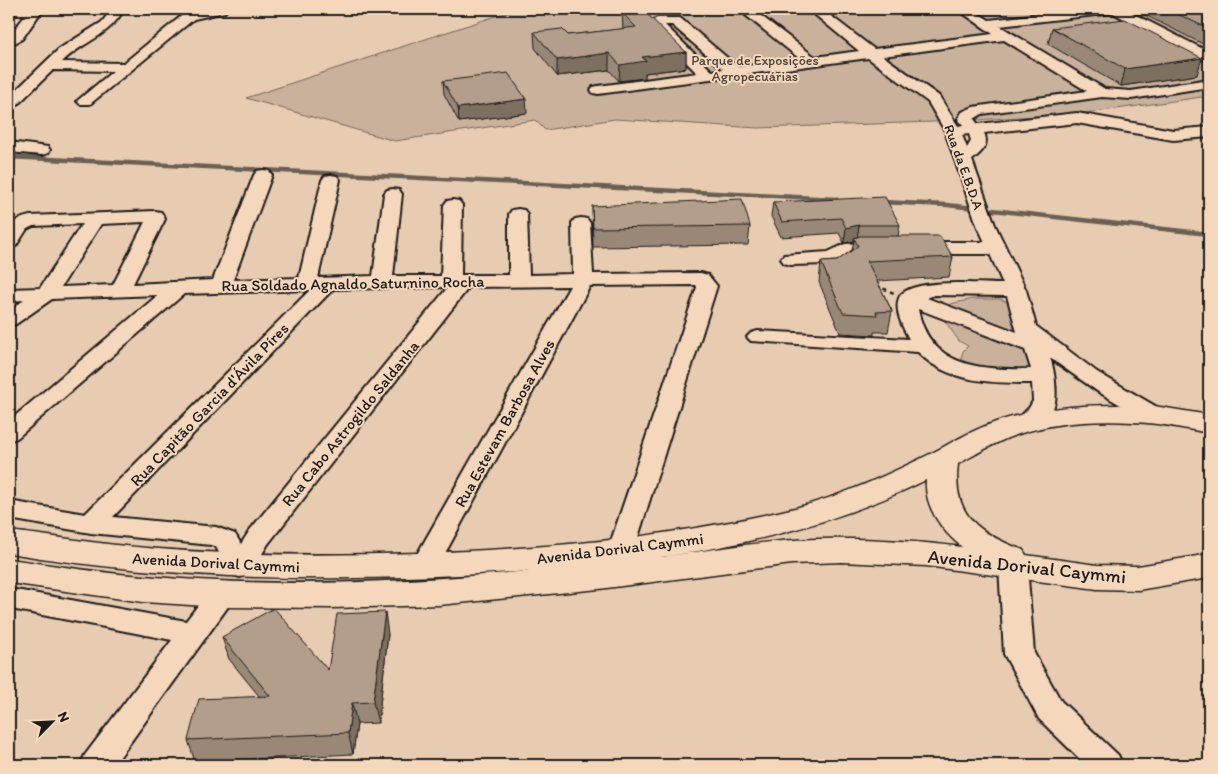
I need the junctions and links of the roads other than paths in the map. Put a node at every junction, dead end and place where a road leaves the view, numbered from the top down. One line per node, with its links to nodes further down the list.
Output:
1 (118, 9): 15 (street)
2 (221, 9): 16 (street)
3 (744, 9): 14 (street)
4 (814, 9): 12 (street, Rua da E.B.D.A)
5 (963, 9): 9 (street)
6 (1114, 9): 9 (street); 13 (street)
7 (9, 11): 8 (street)
8 (36, 11): 11 (street)
9 (988, 24): 10 (street)
10 (1006, 36): 12 (street); 21 (street)
11 (9, 42)
12 (871, 54): 14 (street); 25 (street, Rua da E.B.D.A)
13 (1209, 57)
14 (812, 62): 17 (street)
15 (51, 66): 16 (street); 23 (street)
16 (126, 68): 22 (street)
17 (735, 72): 18 (street); 18 (street)
18 (709, 76): 20 (street)
19 (1209, 82): 21 (street)
20 (598, 90)
21 (1102, 93): 24 (street)
22 (85, 102)
23 (9, 105)
24 (974, 129): 25 (street); 26 (street); 29 (street)
25 (953, 131): 29 (street, Rua da E.B.D.A)
26 (1209, 132)
27 (9, 148): 28 (street)
28 (42, 150)
29 (963, 159): 38 (street, Rua da E.B.D.A)
30 (263, 175): 45 (street)
31 (331, 180): 44 (street)
32 (393, 194): 43 (street)
33 (453, 205): 42 (street)
34 (518, 214): 40 (street)
35 (95, 218): 37 (street); 47 (street); 49 (street)
36 (581, 223): 41 (street)
37 (9, 242)
38 (996, 248): 39 (street); 48 (street, Rua da E.B.D.A)
39 (791, 259)
40 (519, 280): 41 (street, Rua Soldado Agnaldo Saturnino Rocha); 42 (street, Rua Soldado Agnaldo Saturnino Rocha)
41 (583, 280): 66 (street, Rua Soldado Agnaldo Saturnino Rocha); 67 (street, Rua Estevam Barbosa Alves)
42 (457, 281): 43 (street, Rua Soldado Agnaldo Saturnino Rocha); 70 (street, Rua Cabo Astrogildo Saldanha)
43 (382, 282): 44 (street, Rua Soldado Agnaldo Saturnino Rocha)
44 (317, 284): 45 (street, Rua Soldado Agnaldo Saturnino Rocha); 64 (street, Rua Capitão Garcia d'Ávila Píres)
45 (221, 286): 46 (street, Rua Soldado Agnaldo Saturnino Rocha)
46 (178, 288): 47 (street, Rua Soldado Agnaldo Saturnino Rocha); 60 (street)
47 (120, 290): 49 (street, Rua Soldado Agnaldo Saturnino Rocha)
48 (1016, 290): 51 (street); 54 (street, Rua da E.B.D.A)
49 (46, 294): 50 (street, Rua Soldado Agnaldo Saturnino Rocha); 52 (street)
50 (9, 295)
51 (909, 298): 54 (street); 55 (street)
52 (9, 320)
53 (758, 337): 55 (street)
54 (1030, 338): 56 (street, Rua da E.B.D.A); 57 (street)
55 (922, 346): 56 (street)
56 (1044, 376): 58 (street, Rua da E.B.D.A)
57 (1154, 415): 58 (main road, Avenida Dorival Caymmi); 59 (main road, Avenida Dorival Caymmi); 61 (main road)
58 (1028, 422): 62 (main road, Avenida Dorival Caymmi)
59 (1209, 424)
60 (9, 433)
61 (1209, 436)
62 (944, 459): 66 (main road, Avenida Dorival Caymmi); 71 (main road)
63 (9, 510): 64 (street)
64 (91, 524): 70 (street)
65 (9, 542): 70 (main road, Avenida Dorival Caymmi)
66 (621, 550): 67 (main road, Avenida Dorival Caymmi)
67 (425, 565): 70 (main road, Avenida Dorival Caymmi)
68 (1013, 566): 71 (main road, Avenida Dorival Caymmi); 73 (main road, Avenida Dorival Caymmi); 76 (street)
69 (1209, 566): 71 (main road, Avenida Dorival Caymmi)
70 (240, 567)
71 (1053, 572)
72 (18, 588): 73 (main road, Avenida Dorival Caymmi); 74 (street)
73 (222, 594): 74 (street)
74 (193, 633): 75 (street)
75 (96, 765)
76 (1107, 765)

